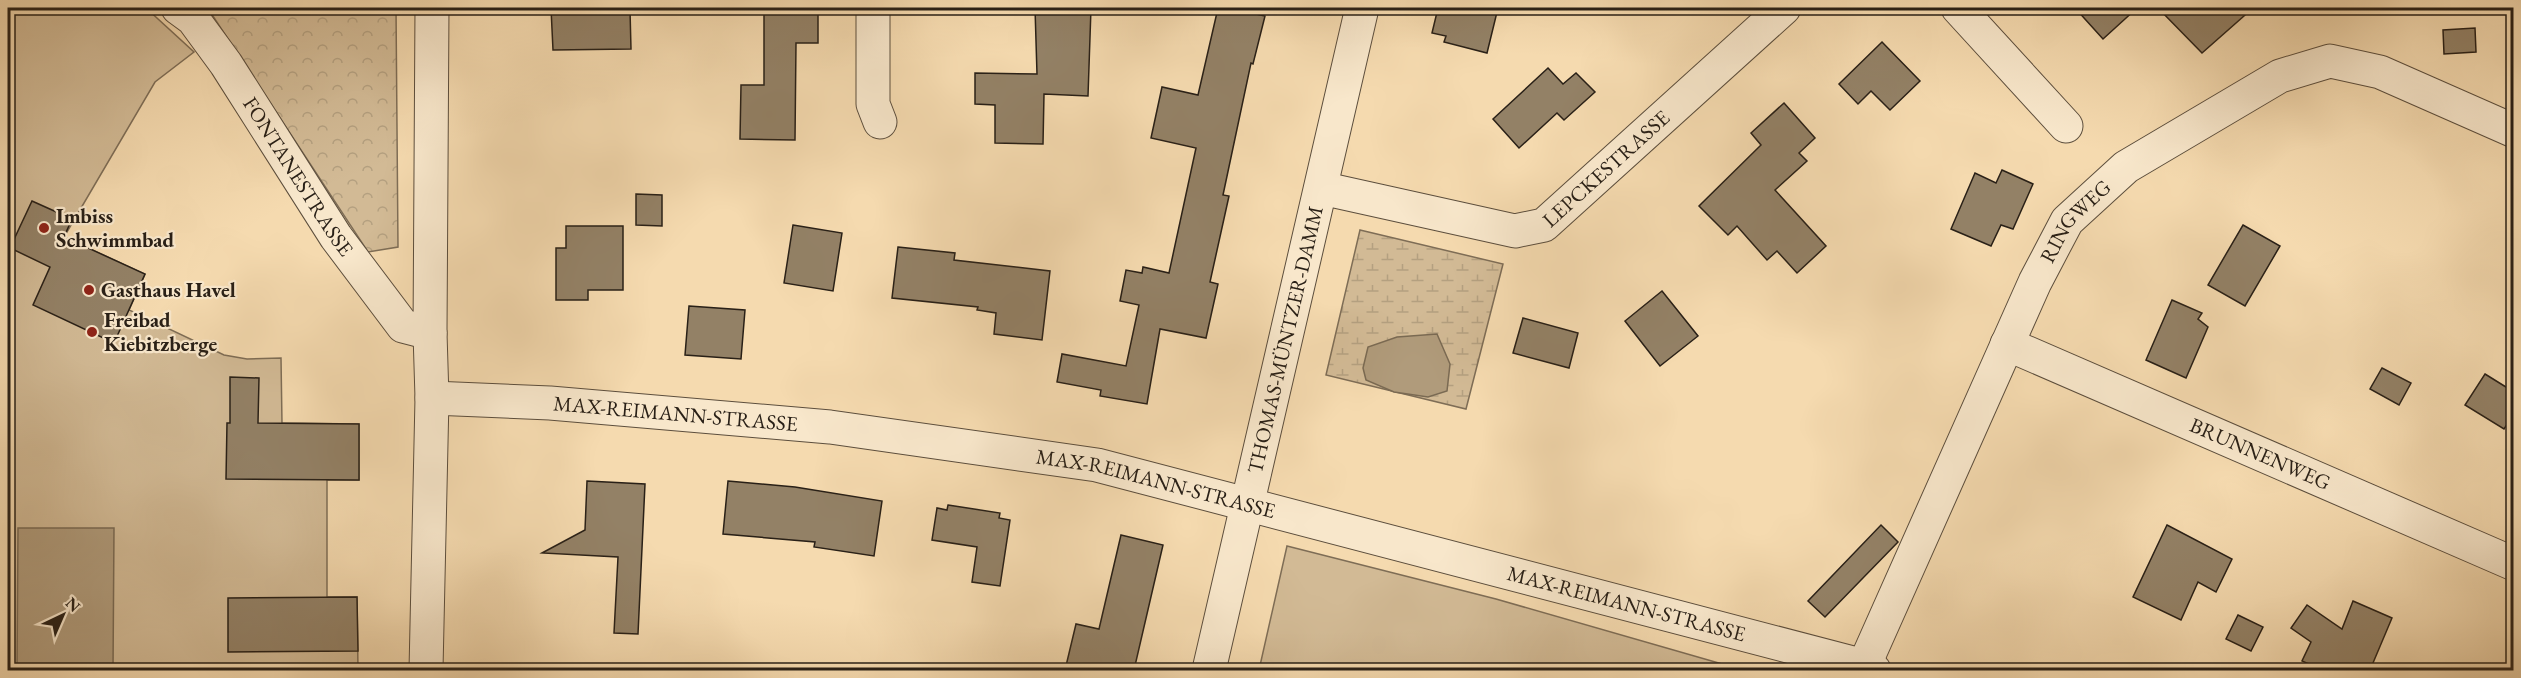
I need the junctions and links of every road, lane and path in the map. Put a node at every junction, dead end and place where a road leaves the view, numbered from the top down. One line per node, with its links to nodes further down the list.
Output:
1 (178, 8): 11 (street, FONTANESTRASSE)
2 (432, 8): 11 (street)
3 (873, 8): 7 (street)
4 (1362, 8): 10 (street, THOMAS-MÜNTZER-DAMM)
5 (1784, 8): 10 (street, LEPCKESTRASSE)
6 (1958, 8): 8 (street)
7 (880, 122)
8 (2066, 126)
9 (2514, 131): 12 (street, RINGWEG)
10 (1321, 188): 14 (street, THOMAS-MÜNTZER-DAMM)
11 (430, 333): 13 (street)
12 (2007, 344): 15 (street, BRUNNENWEG); 16 (street, RINGWEG)
13 (432, 398): 14 (street, MAX-REIMANN-STRASSE); 17 (street)
14 (1246, 504): 16 (street, MAX-REIMANN-STRASSE); 18 (street, THOMAS-MÜNTZER-DAMM)
15 (2514, 564)
16 (1869, 668)
17 (426, 670)
18 (1209, 670)

